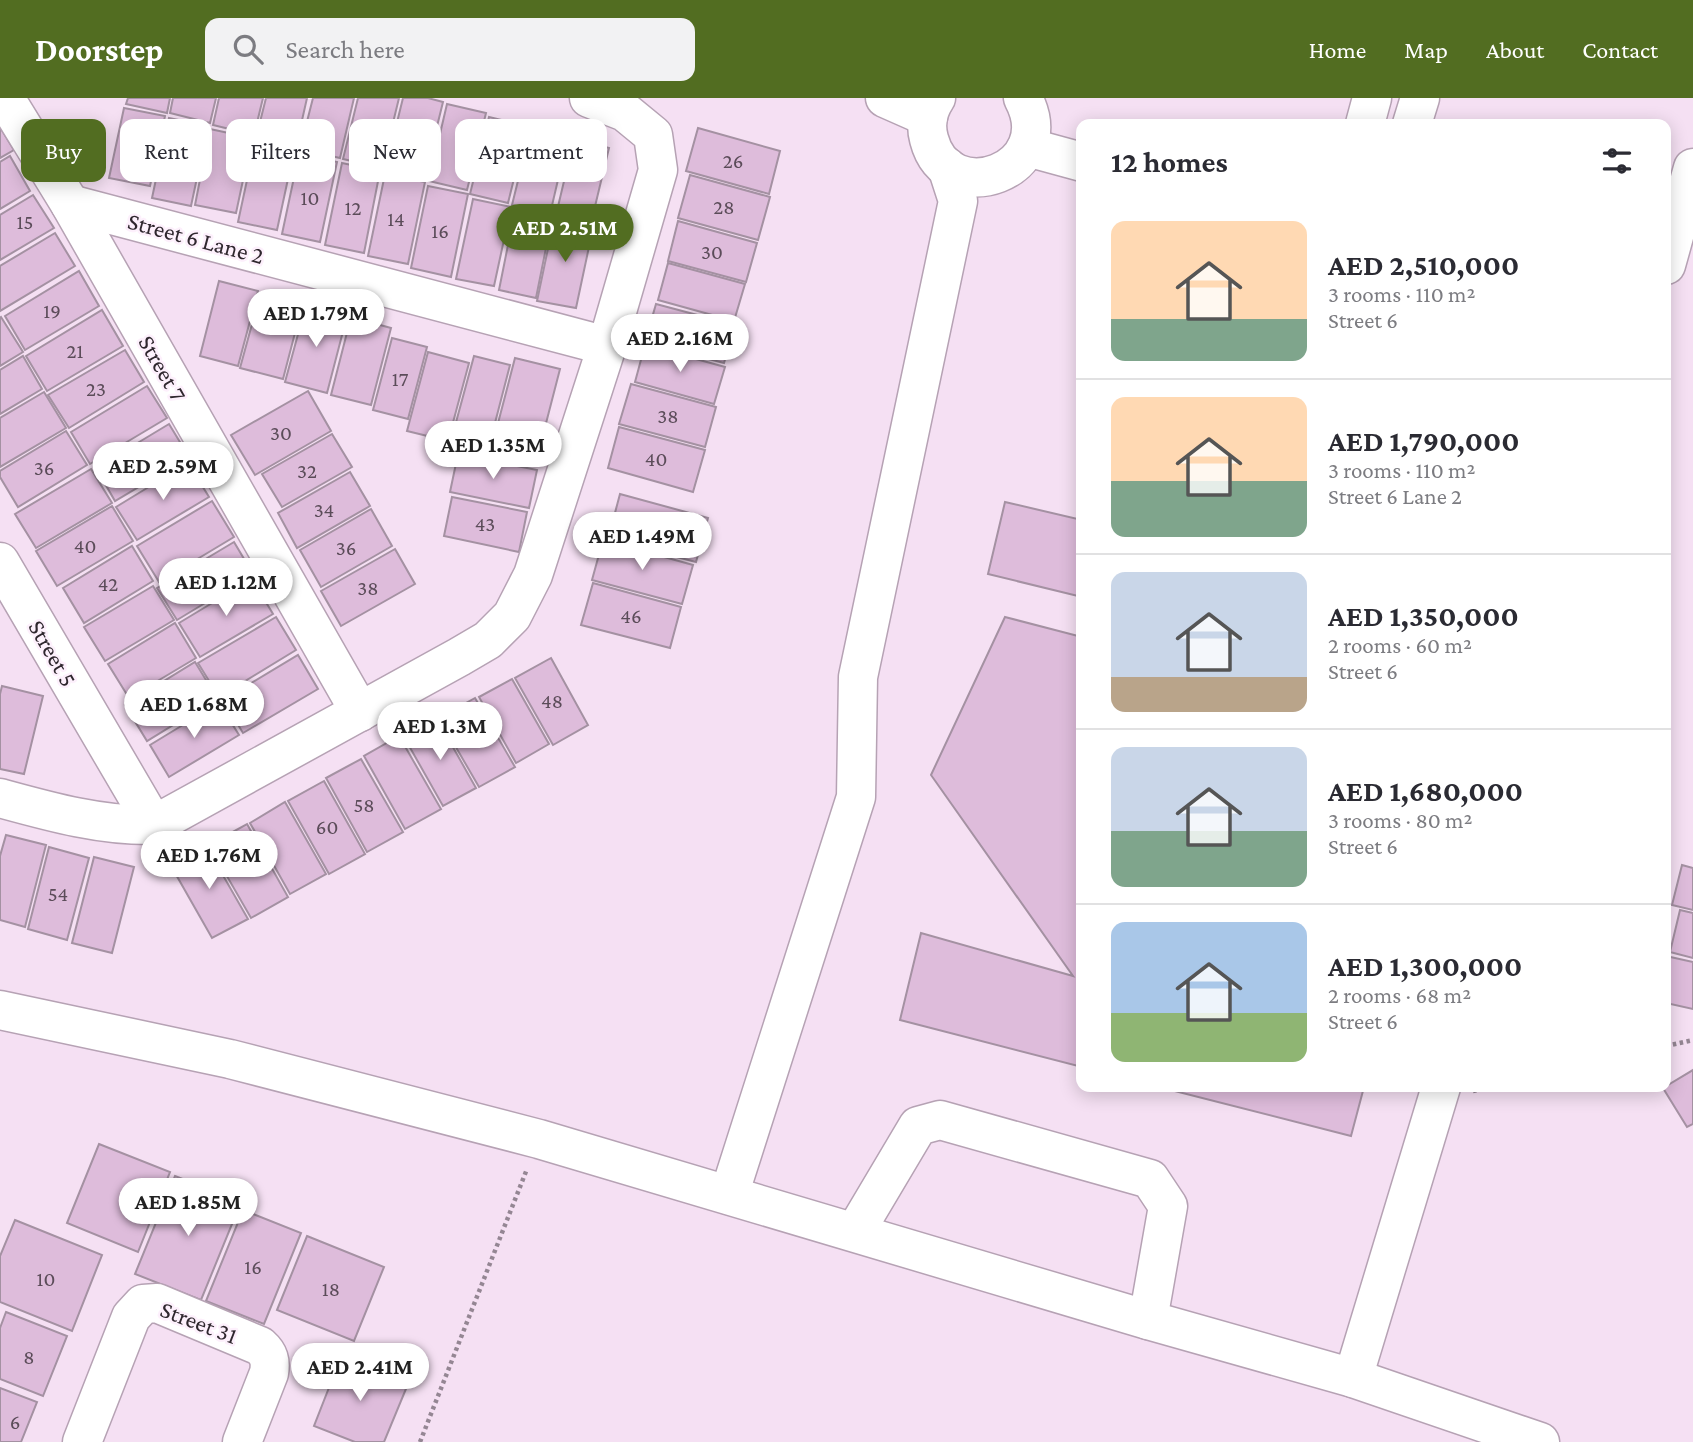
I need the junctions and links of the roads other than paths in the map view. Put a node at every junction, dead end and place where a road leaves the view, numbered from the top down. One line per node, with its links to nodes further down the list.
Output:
1 (5, 98): 14 (street, Street 7)
2 (589, 98): 16 (street)
3 (884, 98): 7 (street)
4 (1023, 98): 10 (street)
5 (1372, 98): 8 (street)
6 (1420, 98): 9 (street)
7 (931, 104): 13 (street)
8 (1366, 119)
9 (1414, 119)
10 (1027, 147): 11 (street); 13 (street)
11 (1076, 160)
12 (1693, 168): 15 (street)
13 (953, 184): 23 (street)
14 (70, 204): 16 (street, Street 6 Lane 2); 18 (street, Street 7)
15 (1671, 247)
16 (607, 346): 18 (street)
17 (0, 562): 20 (street, Street 5)
18 (360, 712): 20 (street)
19 (0, 798): 20 (street)
20 (154, 825)
21 (0, 1010): 23 (street)
22 (1439, 1092): 26 (street)
23 (729, 1195): 24 (street)
24 (855, 1232): 25 (street); 25 (street)
25 (1148, 1320): 26 (street)
26 (1353, 1378): 29 (street)
27 (82, 1442): 28 (street, Street 31)
28 (242, 1442)
29 (1540, 1442)

